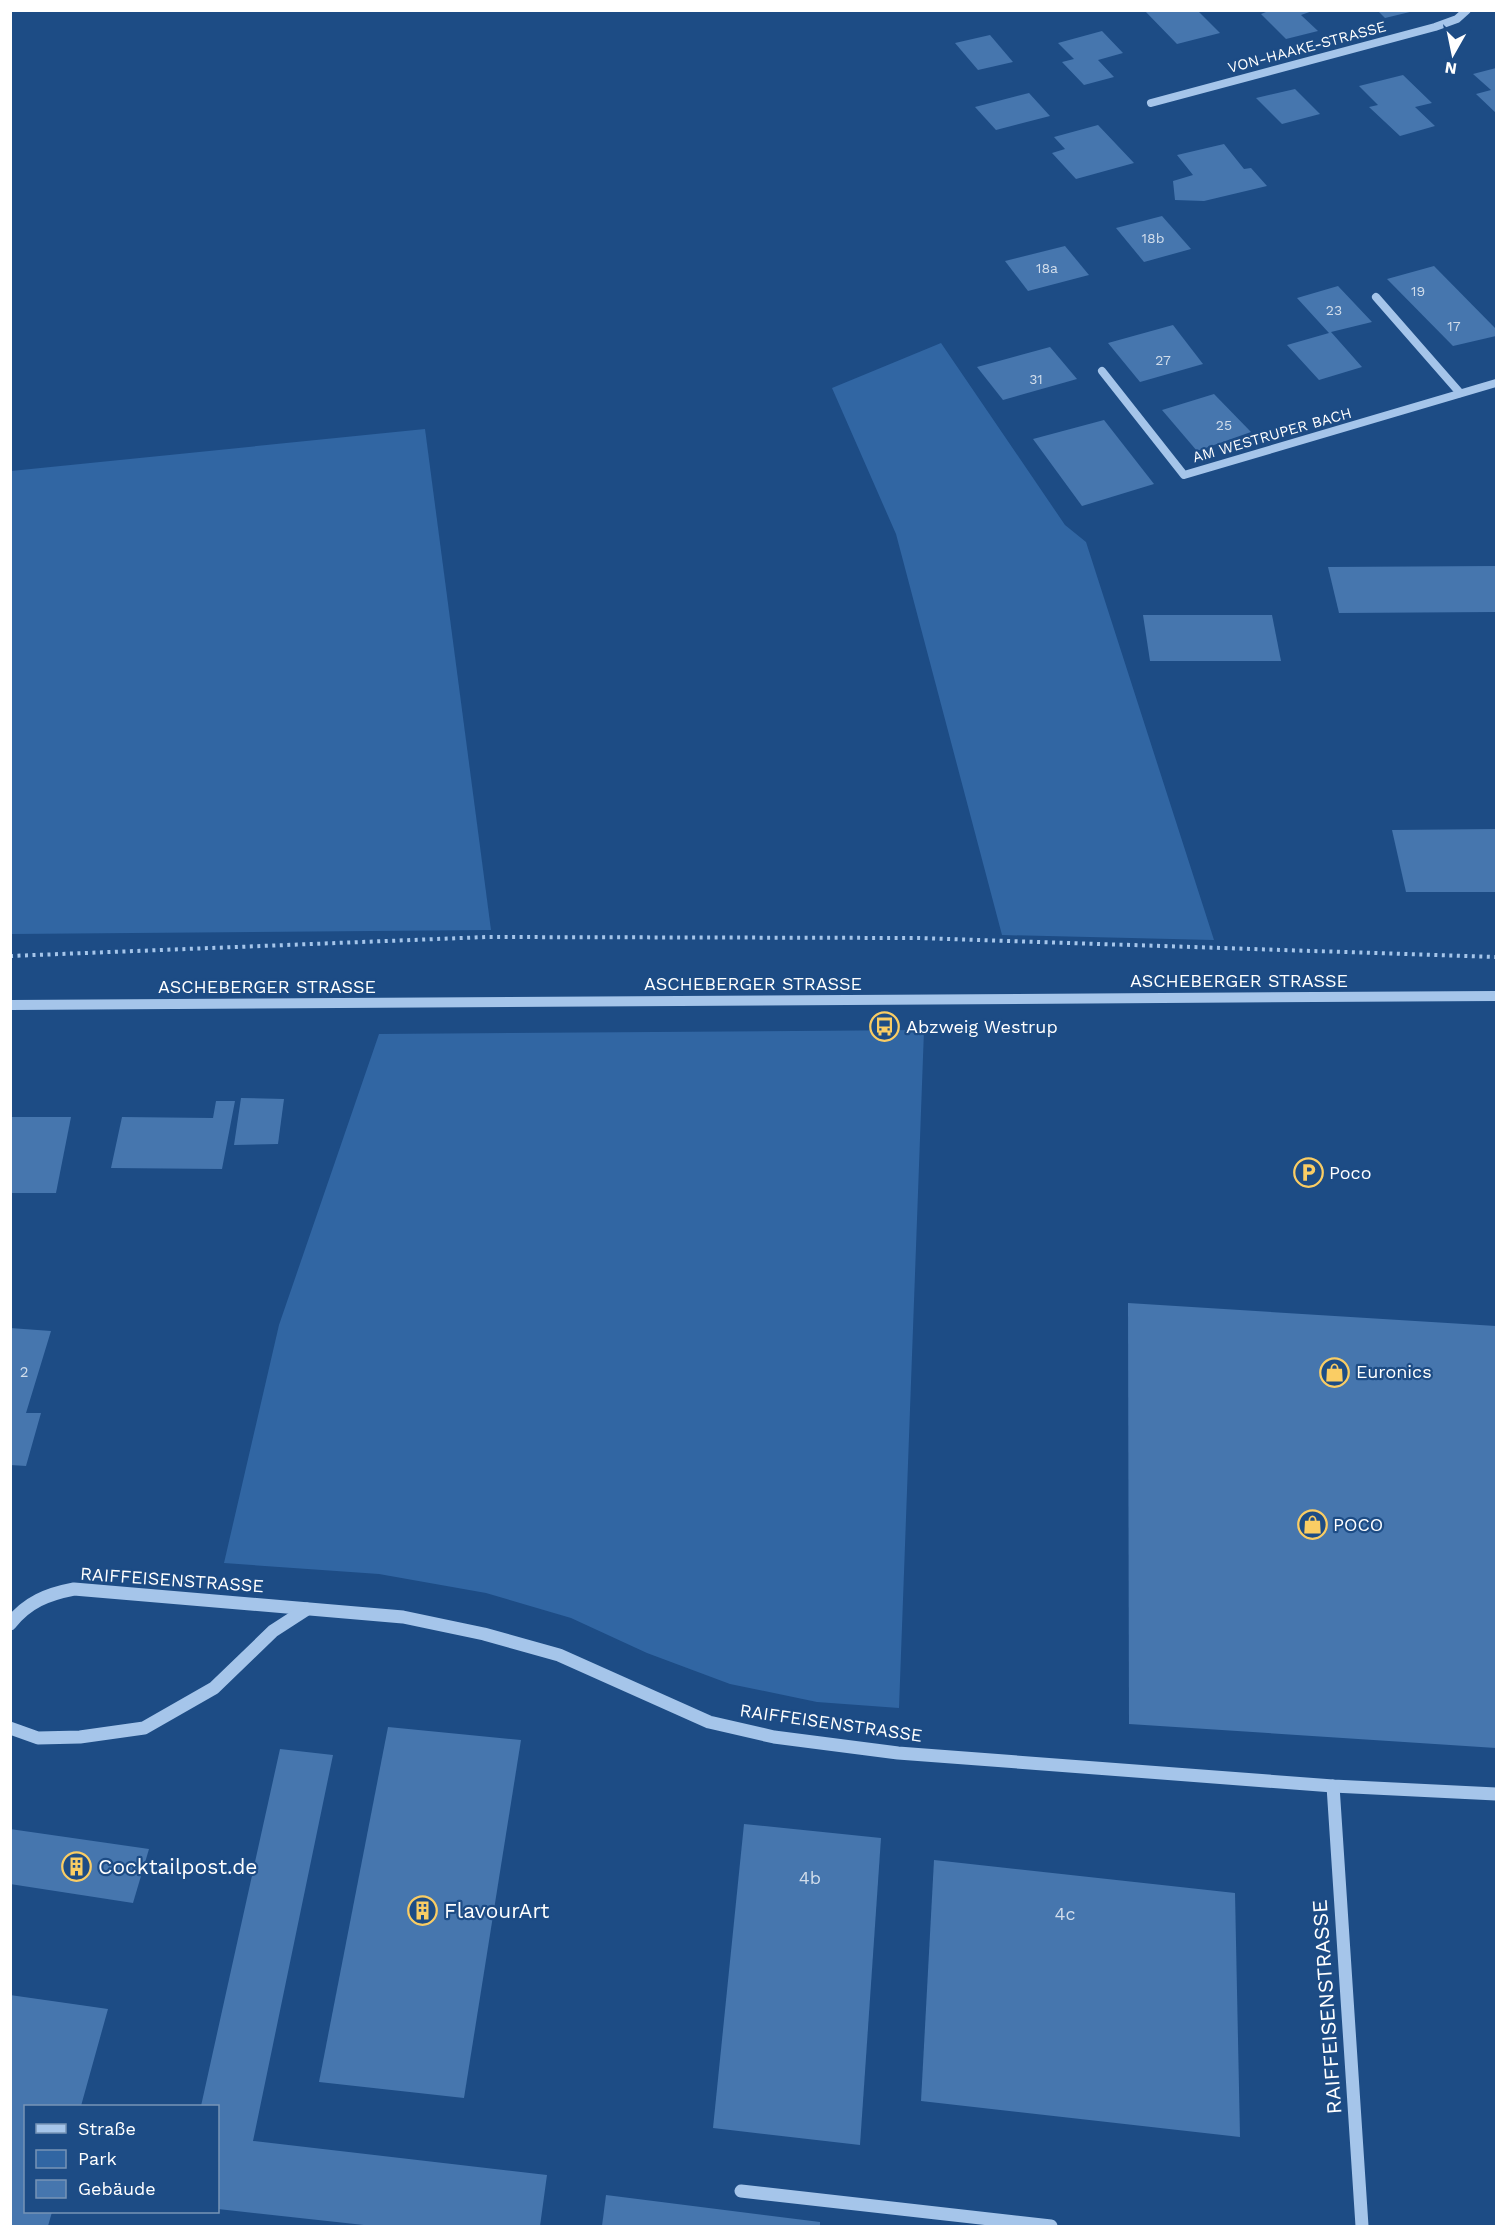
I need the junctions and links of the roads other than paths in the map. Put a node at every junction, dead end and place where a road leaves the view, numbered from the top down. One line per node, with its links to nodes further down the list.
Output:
1 (1467, 10): 2 (street, VON-HAAKE-STRASSE)
2 (1151, 103)
3 (1376, 297): 6 (street)
4 (1102, 371): 6 (street, AM WESTRUPER BACH)
5 (1497, 383): 6 (street, AM WESTRUPER BACH)
6 (1460, 393)
7 (1497, 996): 8 (street, ASCHEBERGER STRASSE)
8 (10, 1005)
9 (307, 1608): 10 (street, RAIFFEISENSTRASSE); 11 (street); 12 (street, RAIFFEISENSTRASSE)
10 (10, 1624)
11 (10, 1728)
12 (1333, 1786): 13 (street, RAIFFEISENSTRASSE); 16 (street, RAIFFEISENSTRASSE)
13 (1497, 1794)
14 (741, 2191): 15 (street)
15 (1052, 2226)
16 (1362, 2226)

